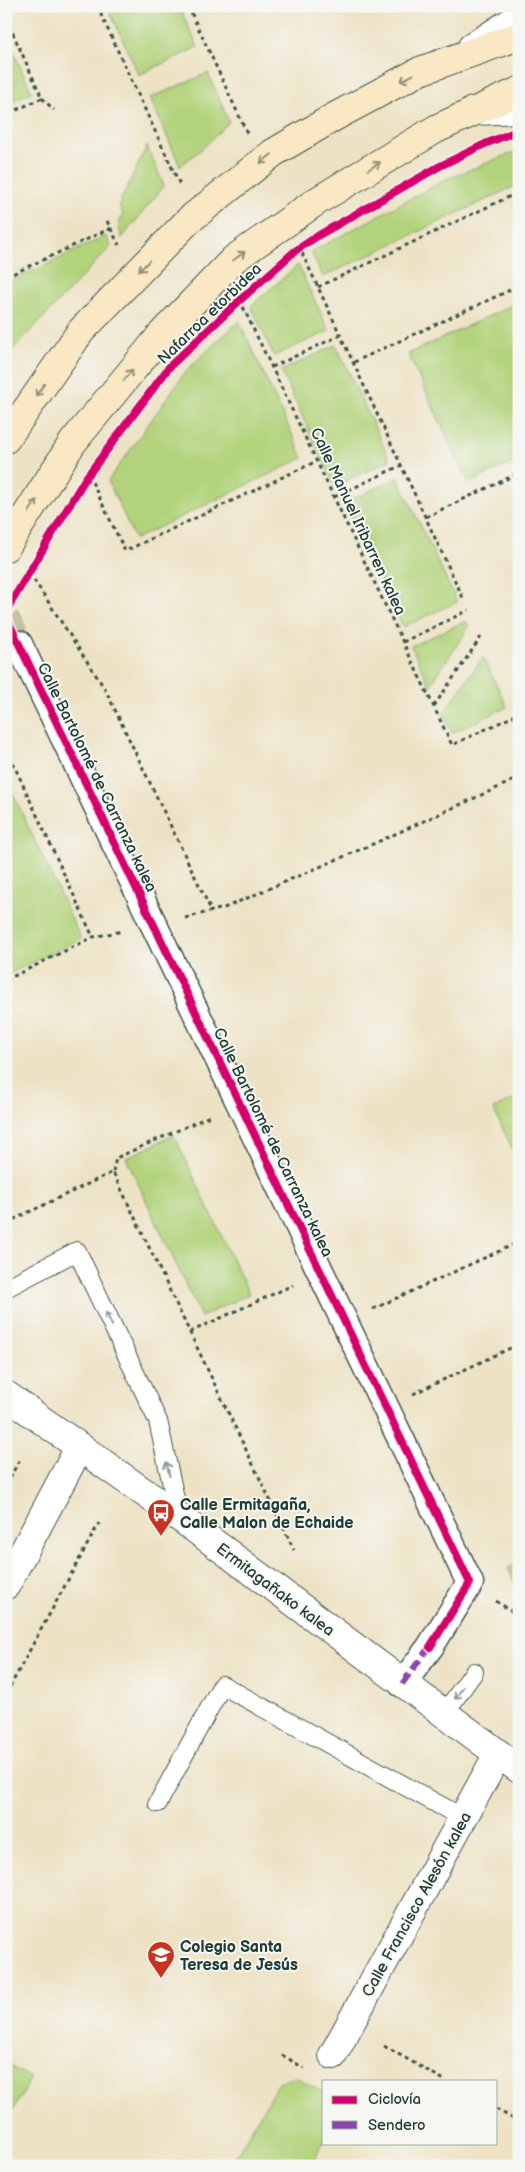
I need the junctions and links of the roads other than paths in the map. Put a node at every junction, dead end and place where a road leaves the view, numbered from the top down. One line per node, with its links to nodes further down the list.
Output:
1 (519, 17): 3 (street)
2 (519, 36): 3 (main road)
3 (452, 60): 7 (main road, one-way to 7)
4 (519, 91): 6 (main road, Nafarroa etorbidea)
5 (519, 109): 6 (street, Nafarroa etorbidea)
6 (471, 111): 8 (main road, Nafarroa etorbidea, one-way to 6)
7 (6, 439)
8 (6, 547)
9 (19, 644): 16 (street, Calle Bartolomé de Carranza kalea)
10 (6, 1288): 13 (lane, one-way to 10)
11 (6, 1395): 12 (street, Ermitagañako kalea)
12 (79, 1448): 13 (street, Ermitagañako kalea); 14 (street)
13 (179, 1517): 16 (street, Ermitagañako kalea)
14 (6, 1585)
15 (474, 1672): 17 (lane, one-way to 17)
16 (402, 1684): 17 (street, Ermitagañako kalea)
17 (444, 1714): 18 (street, Ermitagañako kalea)
18 (508, 1761): 20 (street, Calle Francisco Alesón kalea)
19 (158, 1803): 20 (lane)
20 (463, 1818): 21 (street, Calle Francisco Alesón kalea)
21 (333, 2055)

